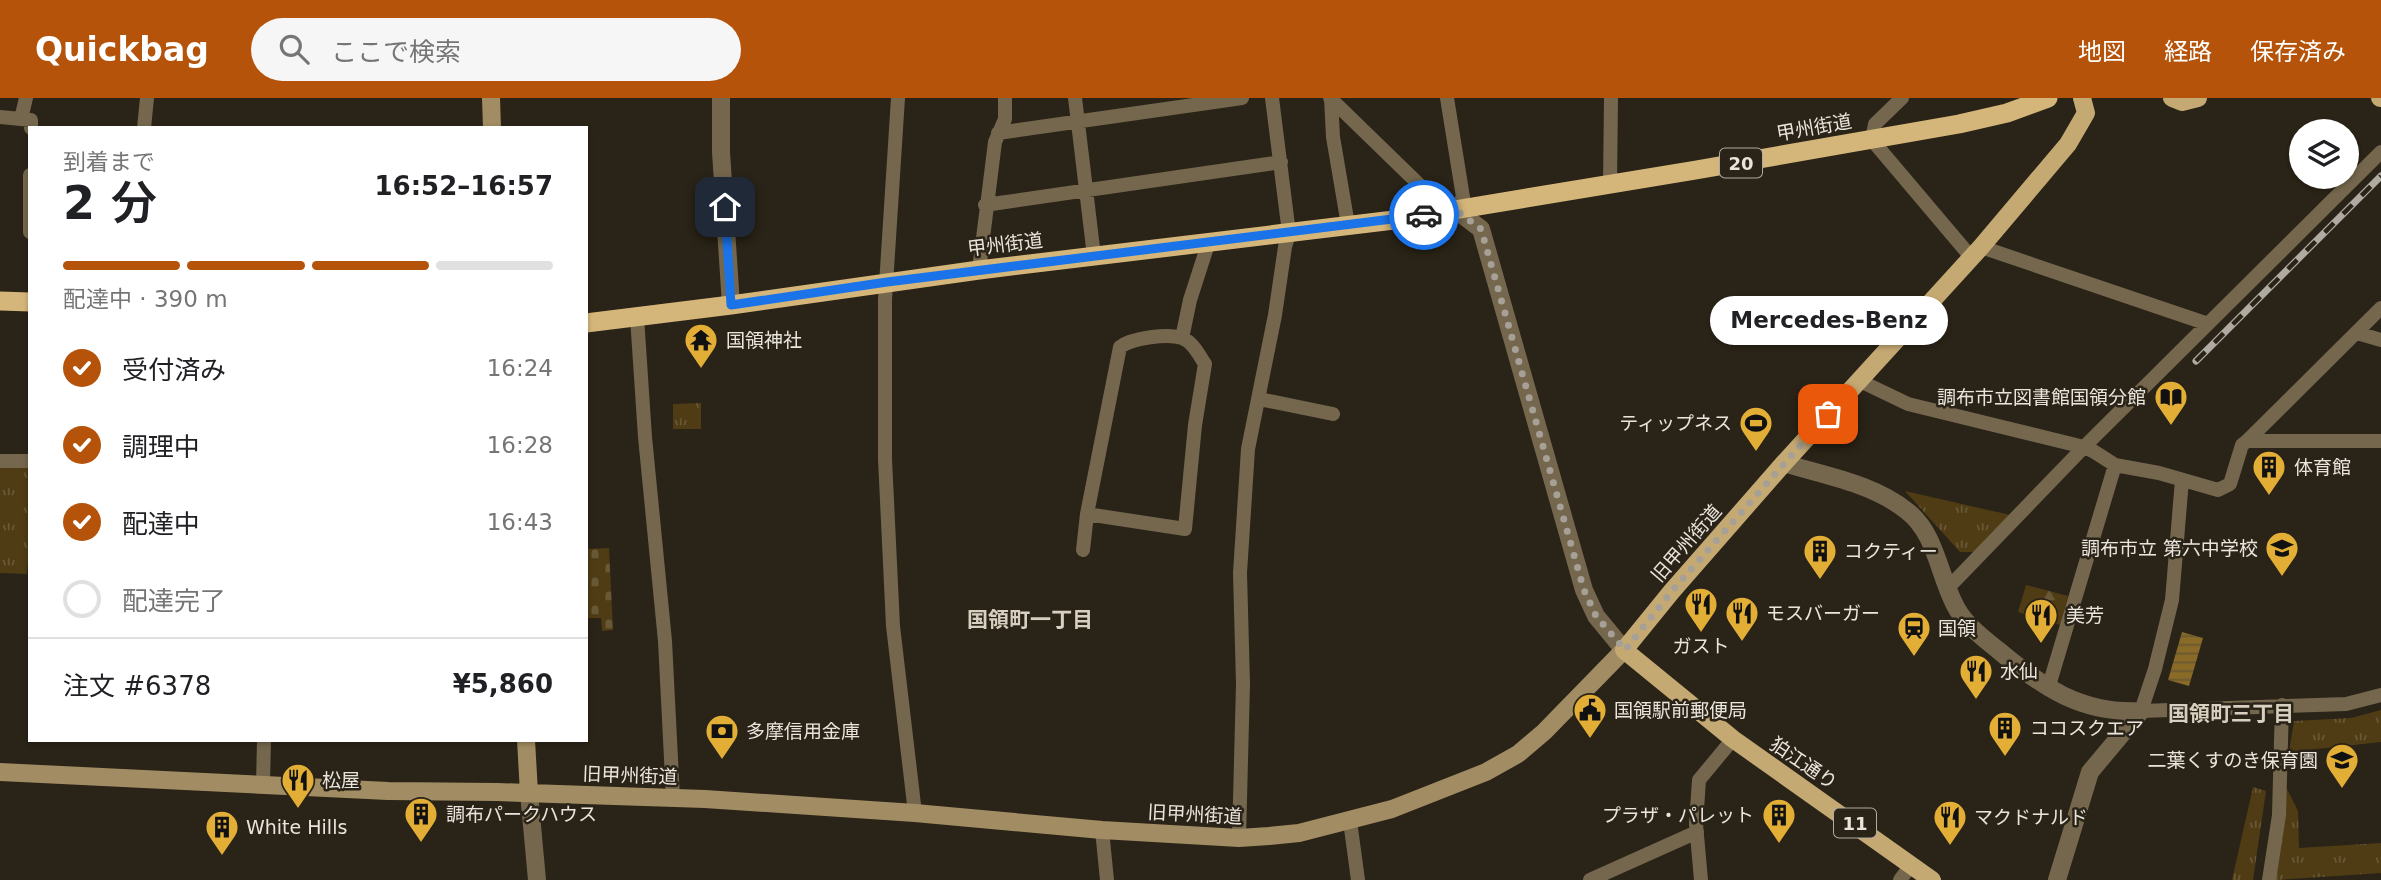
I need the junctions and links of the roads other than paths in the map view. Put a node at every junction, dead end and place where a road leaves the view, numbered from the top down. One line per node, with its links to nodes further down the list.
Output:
1 (26, 98): 20 (street)
2 (147, 98): 21 (street)
3 (491, 98): 22 (main road)
4 (721, 98): 41 (street)
5 (898, 98): 38 (street)
6 (1005, 98): 23 (street)
7 (1075, 98): 19 (street)
8 (1242, 98): 19 (street)
9 (1272, 98): 26 (street)
10 (1331, 98): 31 (street); 32 (street)
11 (1447, 98): 29 (street)
12 (1611, 98): 27 (street)
13 (1902, 98): 24 (street)
14 (2048, 98): 24 (highway, 甲州街道 / 20)
15 (2172, 98): 16 (main road)
16 (2198, 98)
17 (2084, 105): 35 (main road, 旧甲州街道)
18 (0, 117): 20 (street)
19 (1077, 122): 23 (street); 28 (street)
20 (26, 123)
21 (144, 126)
22 (492, 126)
23 (998, 133): 30 (street)
24 (1872, 141): 27 (highway, 甲州街道 / 20); 35 (street)
25 (2381, 152): 45 (street)
26 (1281, 162): 28 (street); 33 (street)
27 (1610, 184): 29 (highway, 甲州街道 / 20)
28 (1086, 191): 30 (street); 36 (street)
29 (1459, 204): 31 (highway, 20); 63 (street)
30 (985, 205): 37 (street)
31 (1432, 207): 32 (highway, 甲州街道 / 20)
32 (1348, 225): 33 (highway, 甲州街道 / 20)
33 (1289, 233): 34 (highway, 甲州街道 / 20); 50 (street)
34 (1209, 241): 36 (highway, 甲州街道 / 20); 47 (street)
35 (1976, 252): 45 (street); 49 (main road, 旧甲州街道)
36 (1094, 256): 37 (highway, 甲州街道 / 20)
37 (979, 270): 38 (highway, 甲州街道 / 20)
38 (887, 282): 41 (highway, 甲州街道 / 20); 75 (street)
39 (0, 301): 40 (highway)
40 (28, 302)
41 (731, 305): 43 (highway, 甲州街道 / 20)
42 (2381, 308): 46 (street)
43 (638, 317): 44 (highway, 甲州街道 / 20); 74 (street)
44 (588, 323)
45 (2208, 324): 54 (street)
46 (2357, 333): 48 (street); 52 (street)
47 (1182, 338): 60 (street); 60 (street)
48 (2381, 340)
49 (1858, 380): 54 (street); 57 (main road, 旧甲州街道)
50 (1259, 400): 51 (street); 79 (street)
51 (1333, 414)
52 (2247, 441): 53 (street); 59 (street)
53 (2381, 441)
54 (2084, 447): 58 (street); 62 (street)
55 (0, 461): 56 (street)
56 (28, 461)
57 (1784, 463): 62 (street); 63 (main road, 旧甲州街道)
58 (2115, 465): 59 (street); 64 (street)
59 (2182, 480): 67 (street)
60 (1087, 514): 61 (street)
61 (1083, 550)
62 (1948, 588): 64 (street)
63 (1625, 650): 68 (main road, 狛江通り / 11); 76 (main road, 旧甲州街道)
64 (2048, 689): 67 (street)
65 (2381, 695): 66 (street)
66 (2282, 705): 67 (street); 89 (street)
67 (2141, 711): 88 (street)
68 (1733, 739): 78 (street); 80 (main road, 狛江通り / 11)
69 (264, 742): 72 (street)
70 (526, 742): 73 (main road)
71 (0, 772): 72 (main road, 旧甲州街道)
72 (263, 784): 73 (main road, 旧甲州街道)
73 (529, 793): 74 (main road, 旧甲州街道); 81 (street)
74 (673, 798): 75 (main road, 旧甲州街道)
75 (915, 813): 77 (main road, 旧甲州街道)
76 (1350, 821): 79 (main road, 旧甲州街道); 83 (street)
77 (1102, 830): 79 (main road, 旧甲州街道); 82 (street)
78 (1697, 832): 84 (street); 85 (street)
79 (1239, 838)
80 (1912, 864): 86 (street); 87 (main road, 狛江通り / 11)
81 (537, 880)
82 (1107, 880)
83 (1358, 880)
84 (1590, 880)
85 (1701, 880)
86 (1900, 880)
87 (1932, 880)
88 (2057, 880)
89 (2269, 880)

